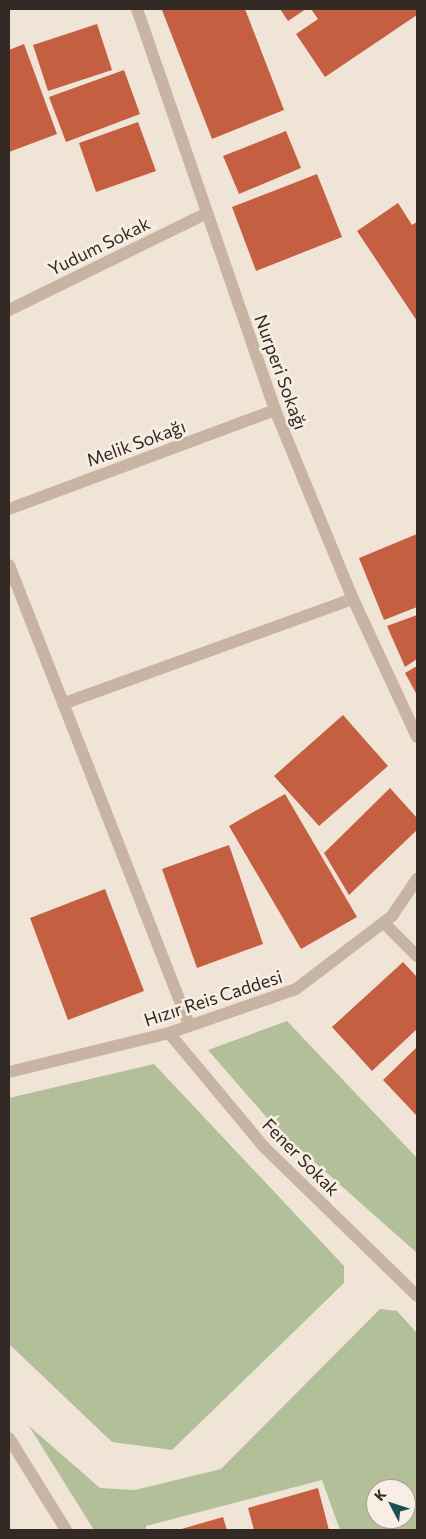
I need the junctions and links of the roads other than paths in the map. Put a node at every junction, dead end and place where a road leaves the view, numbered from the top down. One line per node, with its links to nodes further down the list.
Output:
1 (137, 9): 2 (street, Nurperi Sokağı)
2 (205, 214): 3 (street, Yudum Sokak); 4 (street, Nurperi Sokağı)
3 (9, 310)
4 (275, 410): 5 (street, Melik Sokağı); 7 (street, Nurperi Sokağı)
5 (9, 509)
6 (9, 565): 8 (street)
7 (353, 599): 8 (street); 9 (street, Nurperi Sokağı)
8 (65, 703): 13 (street)
9 (417, 737)
10 (417, 880): 11 (street, Hızır Reis Caddesi)
11 (384, 923): 12 (street); 13 (street, Hızır Reis Caddesi)
12 (417, 956)
13 (190, 1026): 14 (street, Hızır Reis Caddesi)
14 (169, 1033): 15 (street, Hızır Reis Caddesi); 16 (street, Fener Sokak)
15 (9, 1072)
16 (417, 1296)
17 (9, 1438): 18 (street)
18 (66, 1530)

